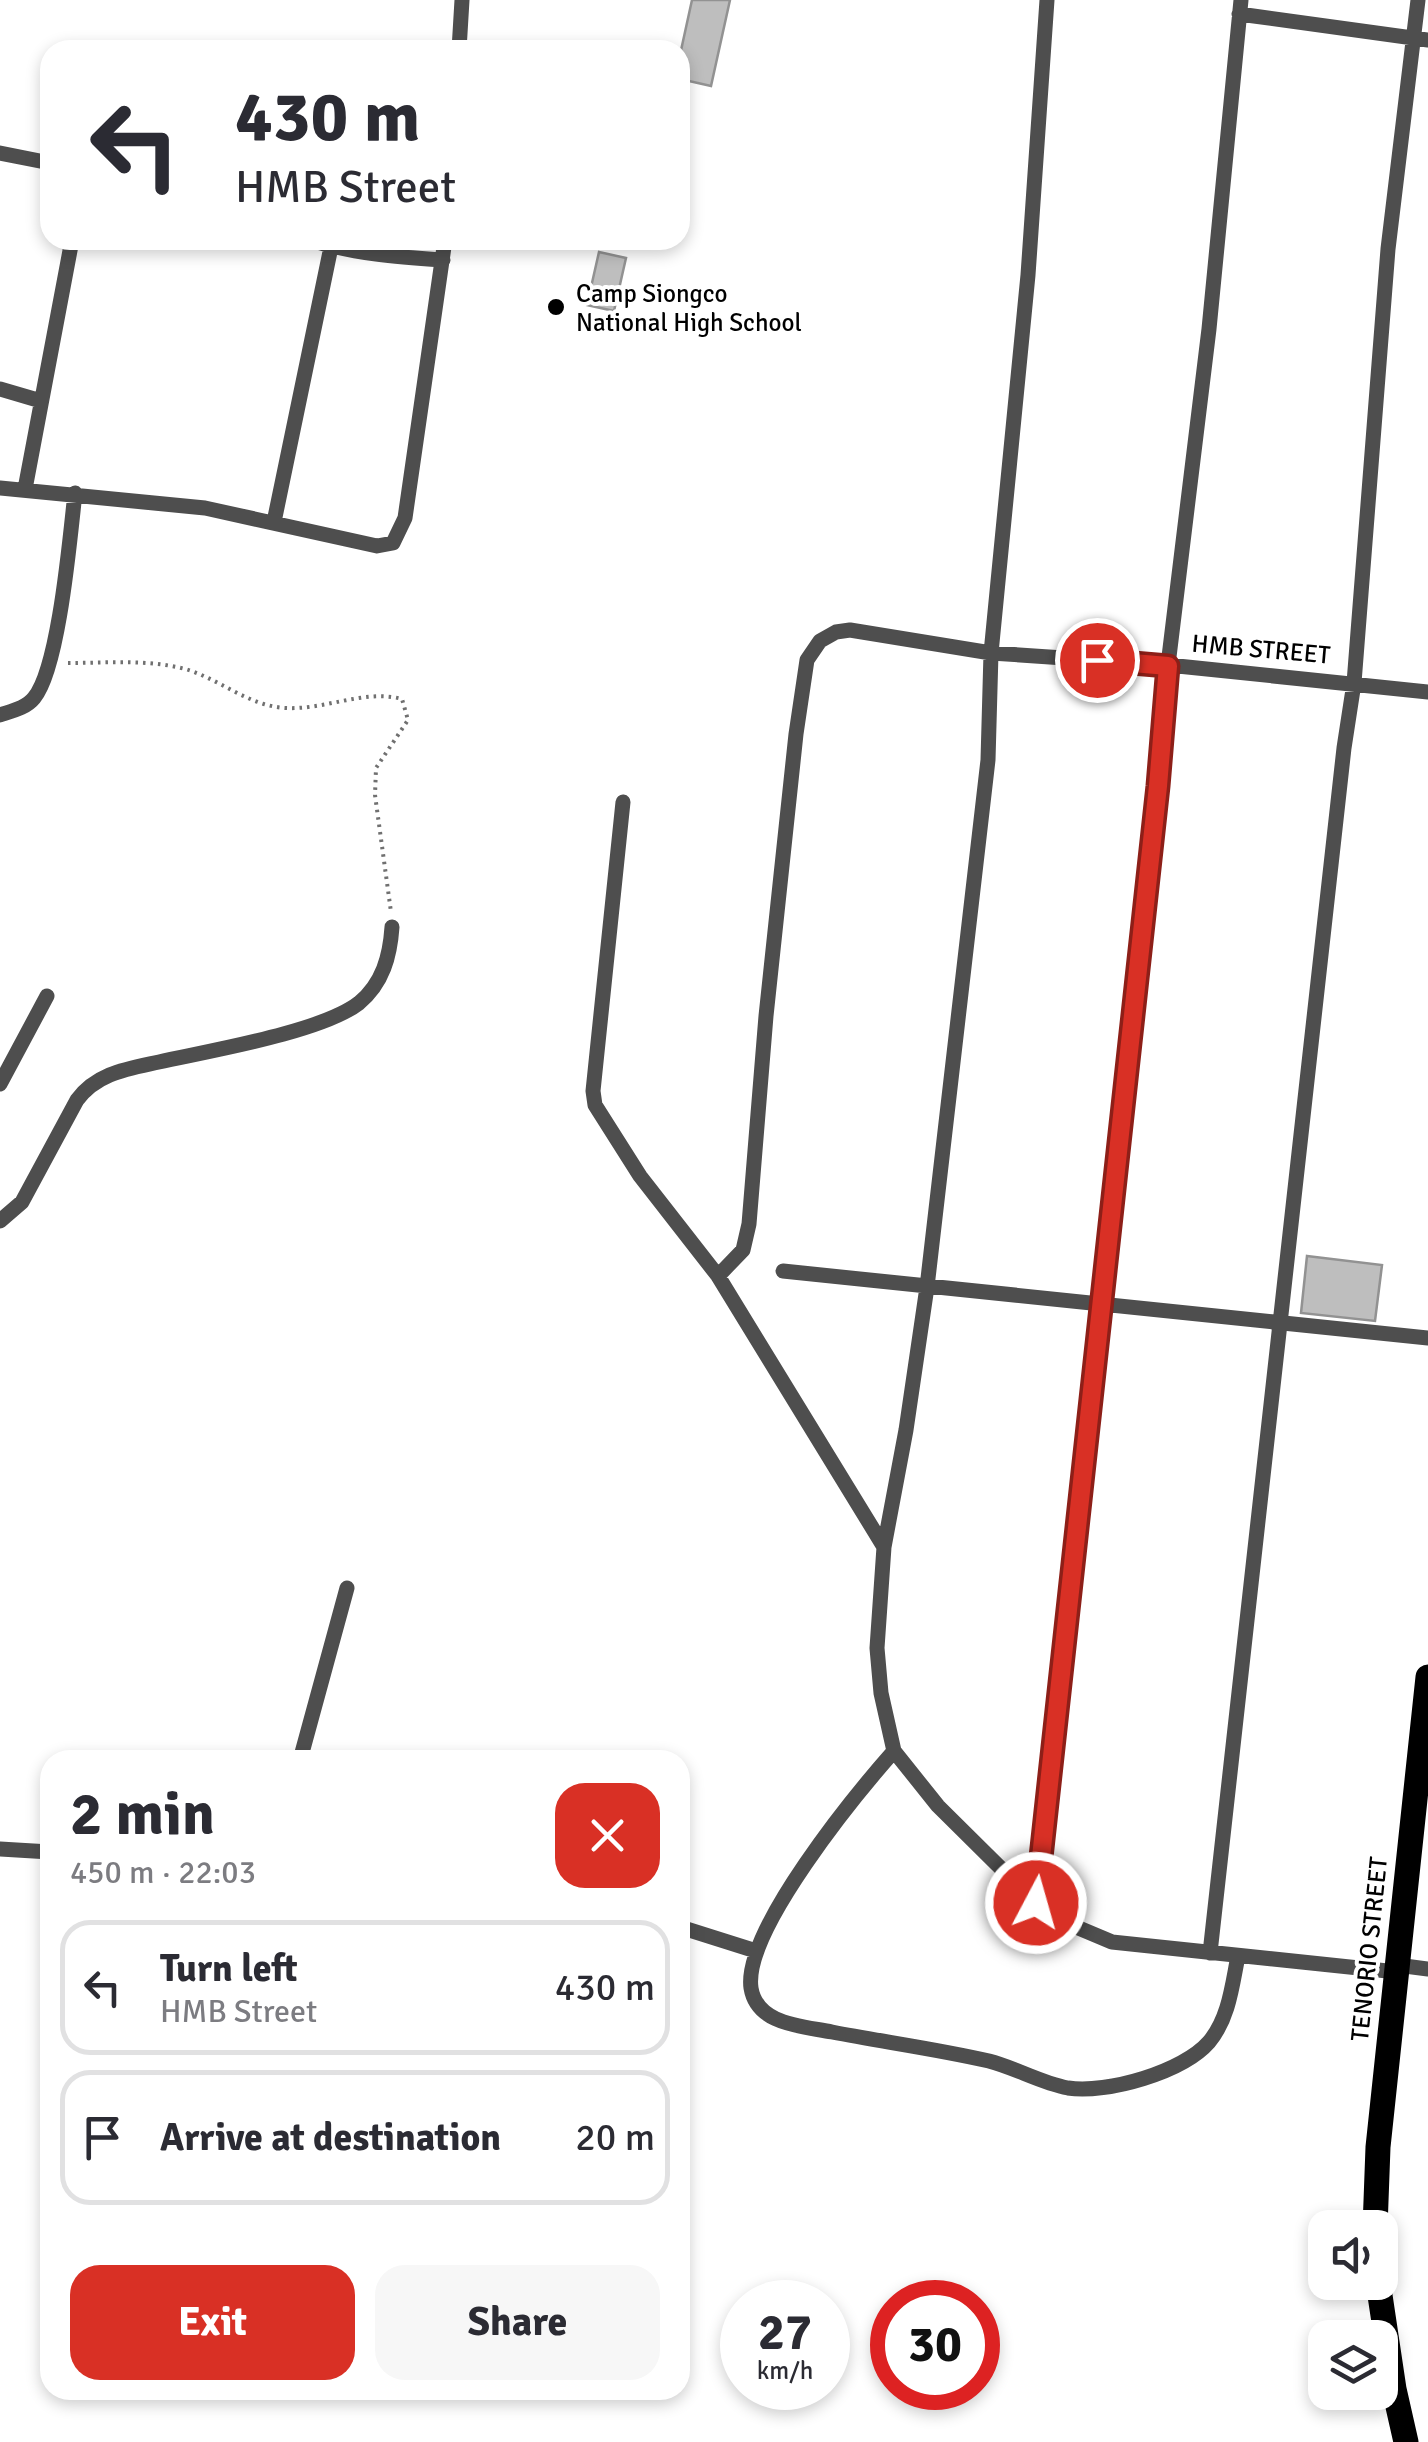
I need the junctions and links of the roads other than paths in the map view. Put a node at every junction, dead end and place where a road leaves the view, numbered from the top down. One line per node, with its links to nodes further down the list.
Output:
1 (462, 0): 6 (street)
2 (1047, 0): 20 (street)
3 (1418, 0): 5 (street)
4 (1240, 7): 5 (street); 21 (street)
5 (1420, 39): 22 (street)
6 (459, 40)
7 (0, 153): 8 (street)
8 (40, 161)
9 (70, 250): 15 (street)
10 (330, 250): 19 (street)
11 (363, 250): 13 (street)
12 (444, 250): 13 (street)
13 (444, 260): 19 (street)
14 (0, 390): 15 (street)
15 (41, 401): 17 (street)
16 (0, 488): 17 (street)
17 (24, 490): 18 (street)
18 (76, 493): 19 (street); 24 (street)
19 (274, 522)
20 (991, 653): 21 (street, HMB STREET); 31 (street, HMB STREET); 32 (street)
21 (1168, 666): 22 (street, HMB STREET); 33 (street)
22 (1354, 683): 23 (street, HMB STREET); 34 (street)
23 (1428, 692)
24 (0, 715)
25 (623, 802): 31 (street)
26 (392, 927): 29 (street)
27 (47, 996): 28 (street)
28 (0, 1084)
29 (0, 1222)
30 (783, 1271): 32 (street)
31 (718, 1276): 36 (street)
32 (926, 1286): 33 (street); 36 (street)
33 (1102, 1302): 34 (street); 43 (street)
34 (1280, 1324): 35 (street); 46 (street)
35 (1428, 1338)
36 (884, 1547): 40 (street)
37 (347, 1588): 39 (street)
38 (1428, 1677): 48 (main road, TENORIO STREET)
39 (303, 1750)
40 (894, 1751): 43 (street); 45 (street)
41 (0, 1849): 42 (street)
42 (40, 1851)
43 (1036, 1903): 46 (street)
44 (690, 1930): 45 (street)
45 (756, 1951): 47 (street)
46 (1210, 1953): 47 (street)
47 (1238, 1956): 48 (street)
48 (1397, 1968): 49 (street); 50 (main road, TENORIO STREET)
49 (1428, 1969)
50 (1376, 2210)
51 (1381, 2300): 52 (main road)
52 (1406, 2442)

